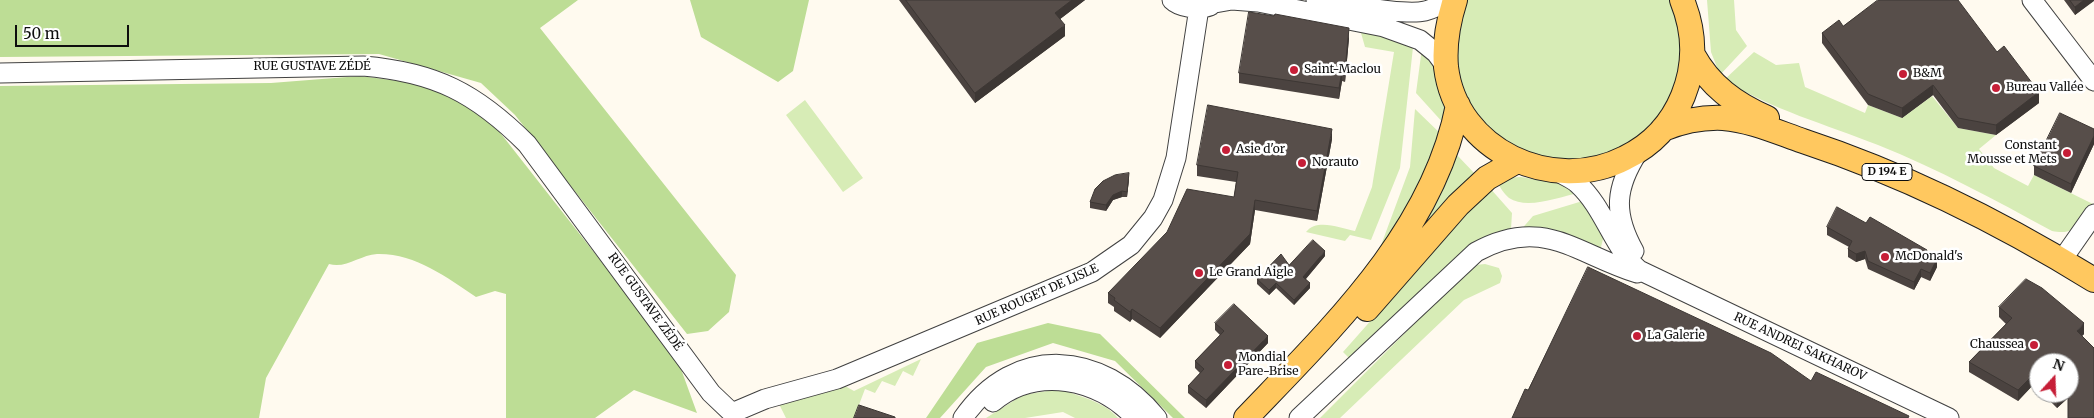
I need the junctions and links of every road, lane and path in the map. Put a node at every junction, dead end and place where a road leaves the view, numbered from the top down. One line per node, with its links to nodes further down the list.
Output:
1 (1172, 0): 6 (street)
2 (1316, 0): 3 (street)
3 (1446, 0)
4 (1455, 0): 9 (main road)
5 (2032, 0): 11 (street)
6 (1211, 4): 9 (street); 23 (street, RUE ROUGET DE LISLE)
7 (1686, 4): 8 (main road)
8 (1693, 55): 13 (main road); 18 (main road, D 194 E)
9 (1446, 68): 12 (main road)
10 (0, 72): 23 (street, RUE GUSTAVE ZÉDÉ)
11 (2094, 81)
12 (1458, 105): 15 (main road); 22 (main road)
13 (1664, 129): 14 (main road); 21 (main road, D 194 E)
14 (1638, 152): 16 (main road); 20 (street)
15 (1517, 161): 16 (main road); 22 (main road)
16 (1558, 172): 20 (street, RUE ANDREI SAKHAROV)
17 (2094, 214): 18 (street)
18 (2066, 254): 19 (main road, D 194 E)
19 (2094, 272)
20 (1650, 277): 30 (street); 31 (street, RUE ANDREI SAKHAROV)
21 (2094, 280)
22 (1376, 288): 28 (main road); 29 (main road)
23 (733, 416)
24 (963, 418): 27 (street)
25 (976, 418): 26 (street)
26 (1135, 418)
27 (1157, 418)
28 (1246, 418)
29 (1269, 418)
30 (1299, 418)
31 (1950, 418)

